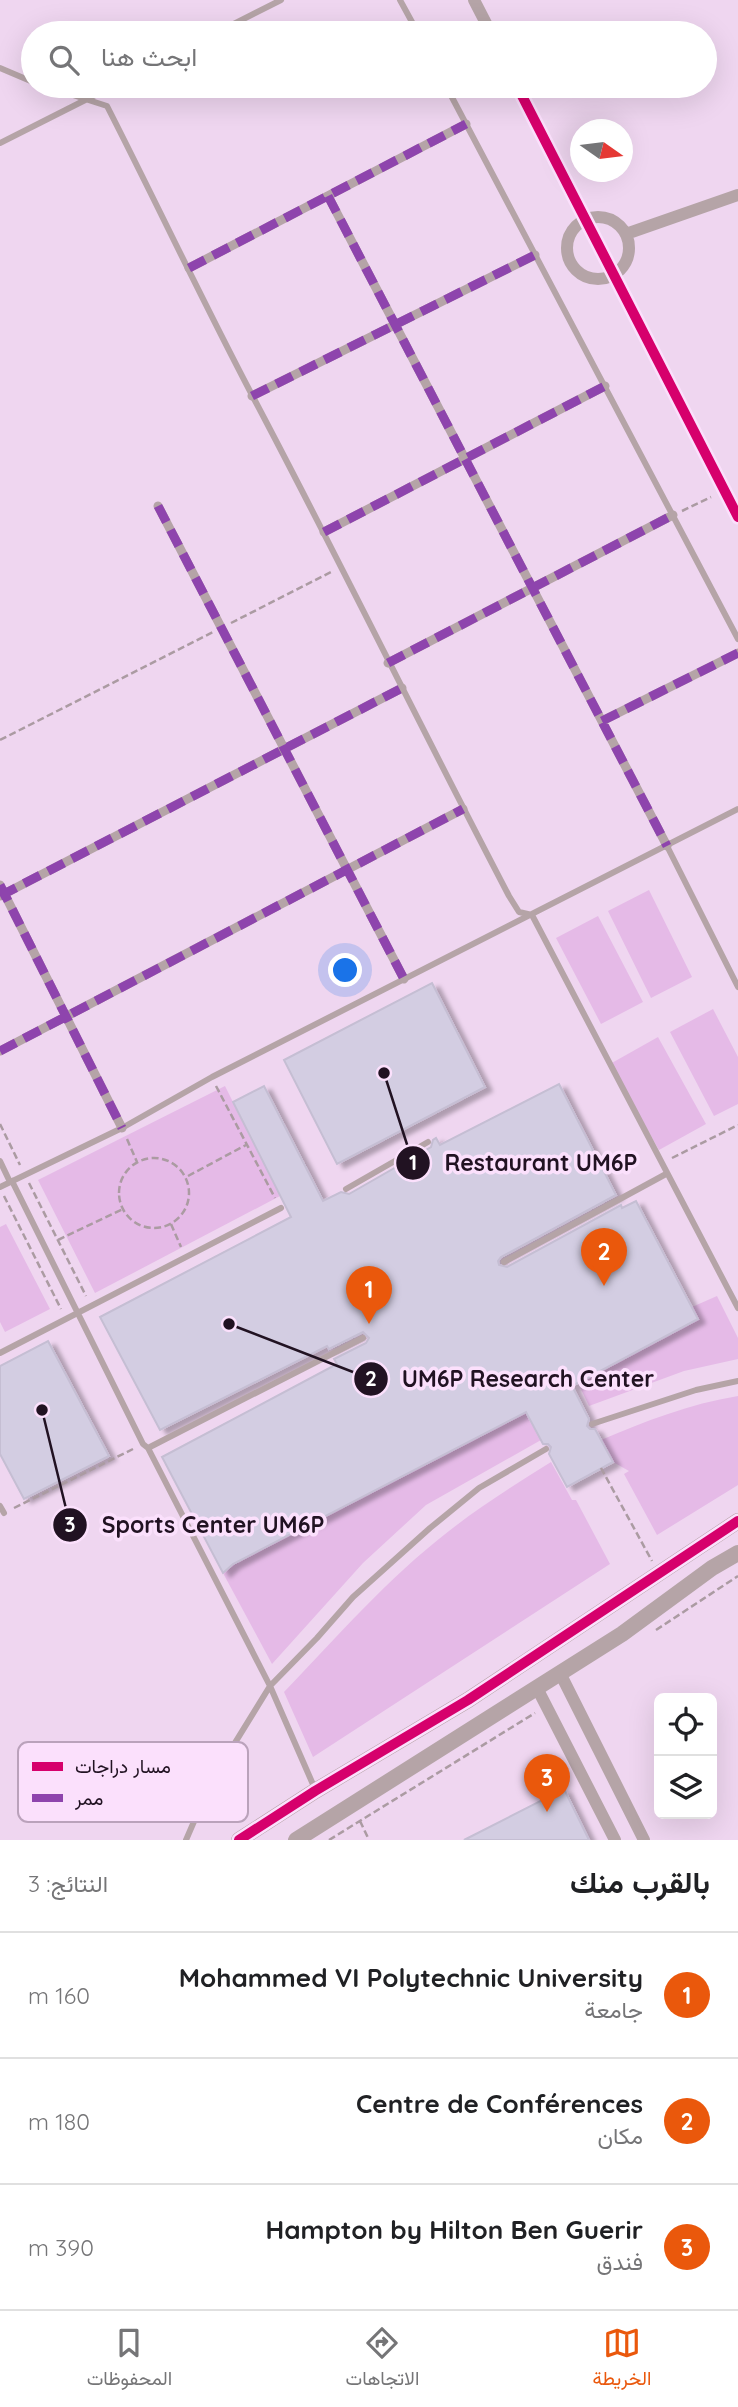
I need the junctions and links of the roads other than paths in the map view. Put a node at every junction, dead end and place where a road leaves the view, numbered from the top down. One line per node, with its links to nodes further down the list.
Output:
1 (281, 0): 4 (lane)
2 (400, 0): 5 (lane)
3 (474, 0): 6 (street)
4 (240, 21)
5 (411, 21)
6 (485, 21)
7 (0, 68): 8 (lane)
8 (21, 77)
9 (85, 98): 12 (lane)
10 (452, 98): 13 (lane)
11 (523, 98): 17 (street)
12 (88, 99): 14 (lane); 20 (lane)
13 (466, 124): 15 (street); 19 (lane)
14 (0, 143)
15 (328, 195): 20 (street); 22 (street)
16 (738, 195): 18 (street)
17 (585, 220): 18 (street); 21 (street); 21 (street)
18 (626, 234): 21 (street)
19 (534, 255): 22 (street); 23 (lane)
20 (188, 268): 24 (lane)
21 (612, 275): 28 (street)
22 (395, 325): 24 (street); 25 (street)
23 (605, 386): 25 (street); 27 (lane)
24 (253, 396): 29 (lane)
25 (465, 458): 29 (street); 30 (street)
26 (158, 506): 36 (street)
27 (673, 515): 30 (street); 31 (lane)
28 (738, 517)
29 (324, 532): 33 (lane)
30 (533, 588): 33 (street); 35 (street)
31 (738, 639)
32 (738, 653): 35 (street)
33 (388, 663): 34 (lane)
34 (402, 688): 36 (street); 37 (lane)
35 (602, 721): 39 (street)
36 (285, 749): 40 (street); 41 (street)
37 (463, 809): 40 (street); 42 (lane)
38 (738, 809): 39 (lane)
39 (667, 846): 42 (lane); 44 (lane)
40 (347, 870): 43 (street); 45 (street)
41 (1, 892): 45 (street)
42 (532, 915): 43 (lane); 50 (lane)
43 (404, 979): 47 (lane)
44 (738, 987)
45 (66, 1017): 46 (street); 47 (street)
46 (0, 1051)
47 (122, 1128): 51 (lane)
48 (428, 1142): 53 (lane)
49 (0, 1161): 51 (lane)
50 (666, 1174): 55 (lane); 56 (lane)
51 (11, 1182): 52 (lane); 57 (lane)
52 (0, 1188)
53 (346, 1189)
54 (281, 1208): 57 (lane)
55 (504, 1262)
56 (738, 1308)
57 (77, 1312): 59 (lane); 62 (lane)
58 (363, 1338): 62 (lane)
59 (0, 1353)
60 (738, 1381): 61 (lane)
61 (592, 1424)
62 (145, 1446): 67 (lane)
63 (546, 1449): 67 (lane)
64 (738, 1521): 70 (street)
65 (738, 1553): 66 (street)
66 (560, 1673): 68 (street); 76 (street)
67 (270, 1686): 69 (lane); 70 (lane)
68 (537, 1688): 74 (street); 75 (street)
69 (235, 1742)
70 (315, 1791): 73 (street)
71 (194, 1822): 72 (lane)
72 (186, 1840)
73 (239, 1840)
74 (296, 1840)
75 (615, 1840)
76 (645, 1840)

